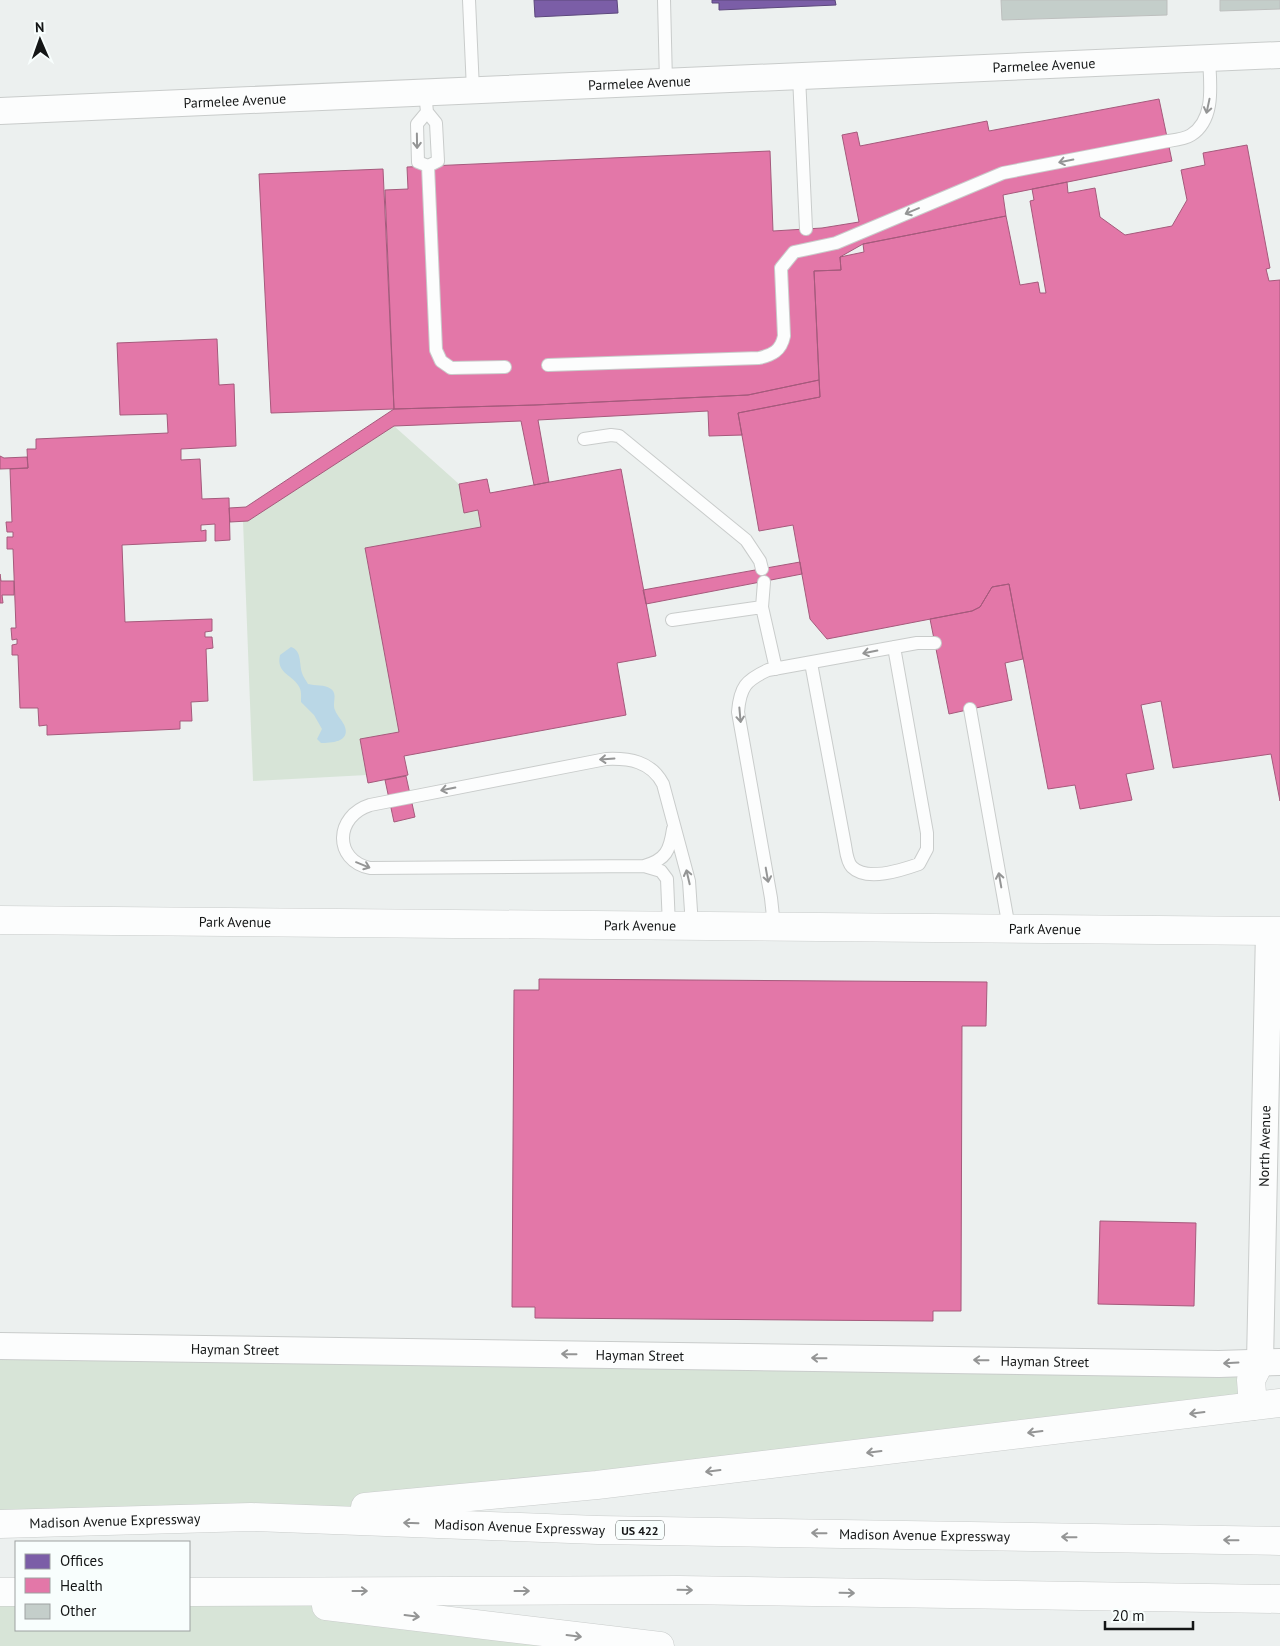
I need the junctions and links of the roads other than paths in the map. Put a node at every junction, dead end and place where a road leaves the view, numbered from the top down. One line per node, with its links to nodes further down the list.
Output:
1 (469, 0): 7 (lane)
2 (664, 0): 6 (lane)
3 (1280, 55): 4 (street, Parmelee Avenue)
4 (1209, 58): 5 (street, Parmelee Avenue); 12 (lane, one-way to 12)
5 (799, 76): 6 (street, Parmelee Avenue); 11 (lane)
6 (666, 82): 7 (street, Parmelee Avenue)
7 (473, 90): 8 (street, Parmelee Avenue)
8 (426, 102): 9 (street, Parmelee Avenue); 10 (lane); 10 (lane, one-way to 10)
9 (0, 111)
10 (428, 166): 13 (lane)
11 (806, 229)
12 (548, 365)
13 (505, 367)
14 (584, 439): 15 (lane)
15 (762, 568)
16 (764, 582): 17 (lane)
17 (762, 607): 18 (lane); 22 (lane)
18 (672, 620)
19 (935, 642): 20 (lane)
20 (894, 647): 21 (lane, one-way to 21); 21 (lane)
21 (810, 663): 22 (lane)
22 (776, 669): 28 (lane, one-way to 28)
23 (970, 709): 29 (lane, one-way to 23)
24 (674, 825): 25 (lane); 25 (lane, one-way to 25); 27 (lane, one-way to 24)
25 (644, 866): 27 (lane)
26 (0, 920): 27 (main road, Park Avenue)
27 (681, 926): 28 (main road, Park Avenue)
28 (774, 926): 29 (main road, Park Avenue)
29 (1009, 928): 30 (main road, Park Avenue)
30 (1274, 931): 32 (street, North Avenue)
31 (0, 1346): 32 (street, Hayman Street, one-way to 31)
32 (1270, 1362): 34 (main road)
33 (1280, 1403): 34 (main road)
34 (1253, 1406): 35 (main road, one-way to 35)
35 (251, 1517): 36 (main road, Madison Avenue Expressway / US 422); 37 (main road, Madison Avenue Expressway / US 422, one-way to 35)
36 (0, 1524)
37 (1280, 1541)
38 (0, 1592): 39 (main road)
39 (15, 1592)
40 (198, 1592): 41 (main road, one-way to 41); 42 (main road, one-way to 42)
41 (1280, 1599)
42 (660, 1646)

